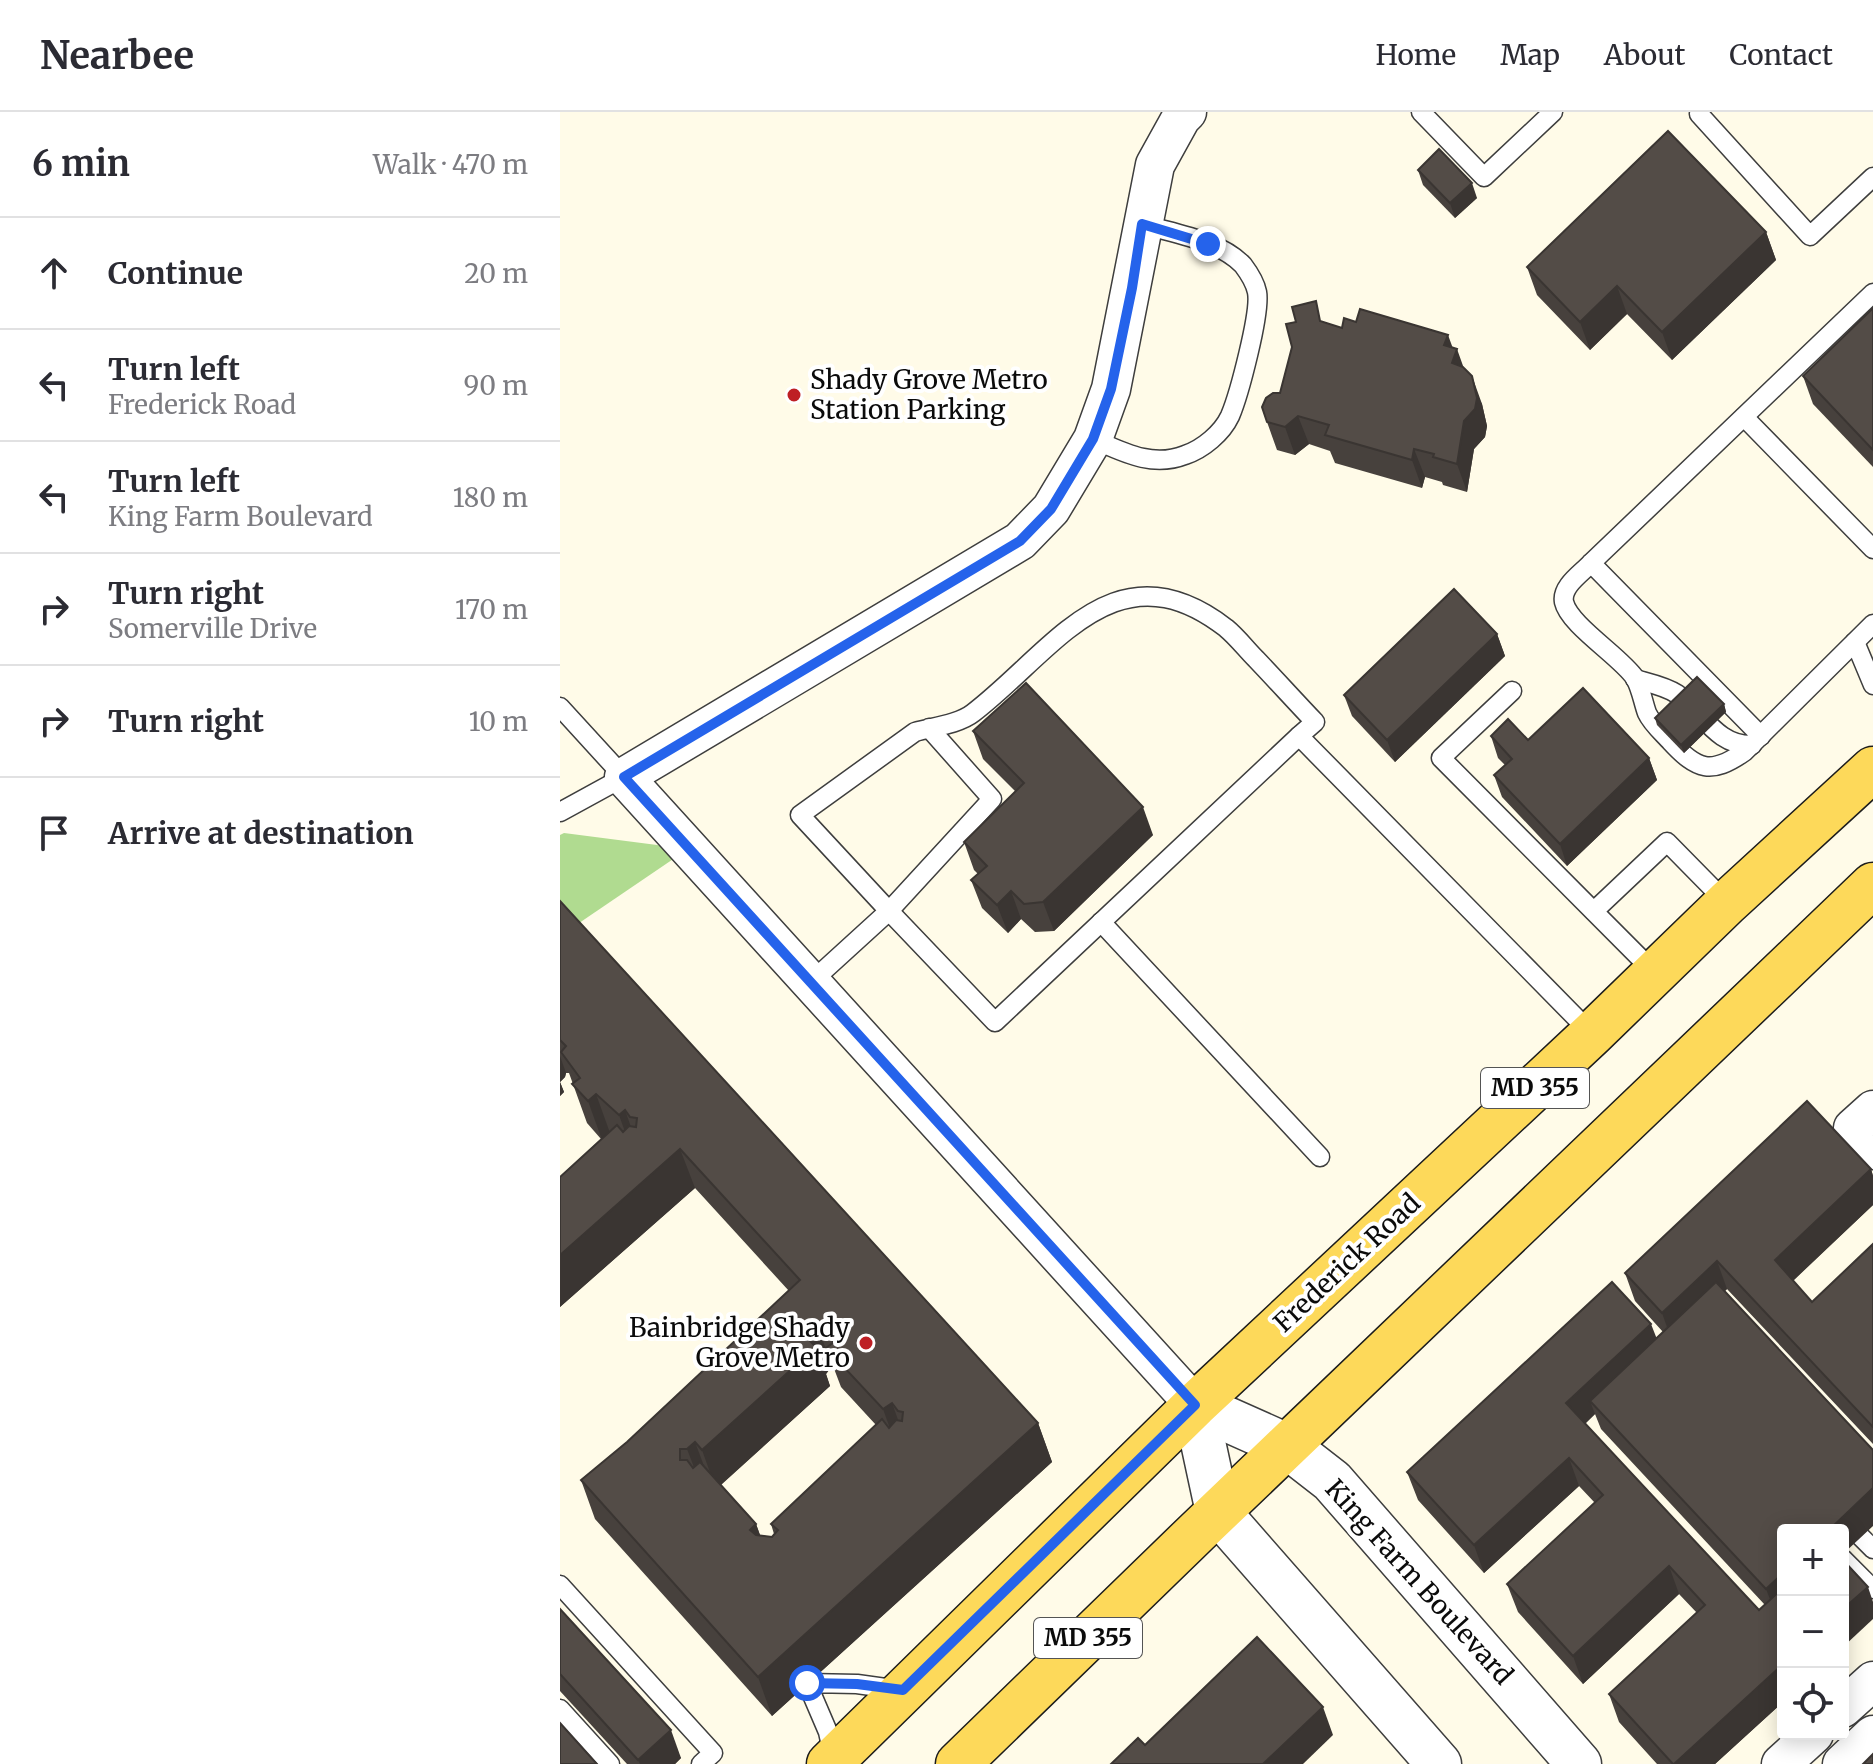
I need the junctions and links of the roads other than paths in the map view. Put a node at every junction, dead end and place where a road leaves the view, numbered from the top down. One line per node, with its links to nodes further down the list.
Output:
1 (1421, 112): 2 (lane)
2 (1553, 112)
3 (1180, 114): 6 (street)
4 (1699, 114): 5 (lane)
5 (1873, 177)
6 (1142, 224): 9 (street); 9 (lane)
7 (1873, 293): 8 (lane)
8 (1744, 417): 10 (lane); 11 (lane)
9 (1093, 439): 23 (street)
10 (1873, 549)
11 (1591, 563): 15 (lane); 21 (lane)
12 (1873, 624): 13 (lane)
13 (1855, 642): 14 (lane); 16 (lane); 21 (lane)
14 (1873, 652)
15 (1635, 679): 21 (lane); 21 (lane)
16 (1873, 685)
17 (1512, 691): 28 (lane)
18 (560, 707): 23 (lane)
19 (929, 728): 20 (lane); 27 (lane); 27 (lane)
20 (1299, 736): 29 (lane); 32 (lane)
21 (1757, 740)
22 (1873, 769): 26 (main road, Frederick Road / MD 355)
23 (624, 777): 24 (lane); 31 (street, King Farm Boulevard)
24 (560, 812)
25 (1873, 885): 35 (main road, MD 355)
26 (1727, 903): 28 (lane); 30 (main road, Frederick Road / MD 355)
27 (889, 911): 29 (lane); 31 (lane)
28 (1594, 911): 30 (lane)
29 (1101, 922): 33 (lane)
30 (1655, 973): 32 (main road, Frederick Road / MD 355)
31 (810, 983): 34 (street, King Farm Boulevard)
32 (1592, 1034): 34 (main road, Frederick Road / MD 355)
33 (1320, 1157)
34 (1195, 1405): 35 (street, King Farm Boulevard); 36 (street); 41 (main road, Frederick Road / MD 355)
35 (1287, 1446): 36 (main road, MD 355); 51 (street, King Farm Boulevard)
36 (1218, 1512): 49 (main road, MD 355); 50 (street)
37 (1849, 1565): 39 (lane)
38 (560, 1585): 48 (lane)
39 (1873, 1589)
40 (1873, 1681): 42 (street)
41 (903, 1690): 46 (main road, Frederick Road / MD 355); 46 (lane)
42 (1849, 1703)
43 (560, 1709): 47 (lane)
44 (1873, 1735): 53 (street)
45 (1807, 1740): 52 (street)
46 (831, 1762)
47 (610, 1764)
48 (701, 1764)
49 (958, 1764)
50 (1439, 1764)
51 (1579, 1764)
52 (1781, 1764)
53 (1842, 1764)

